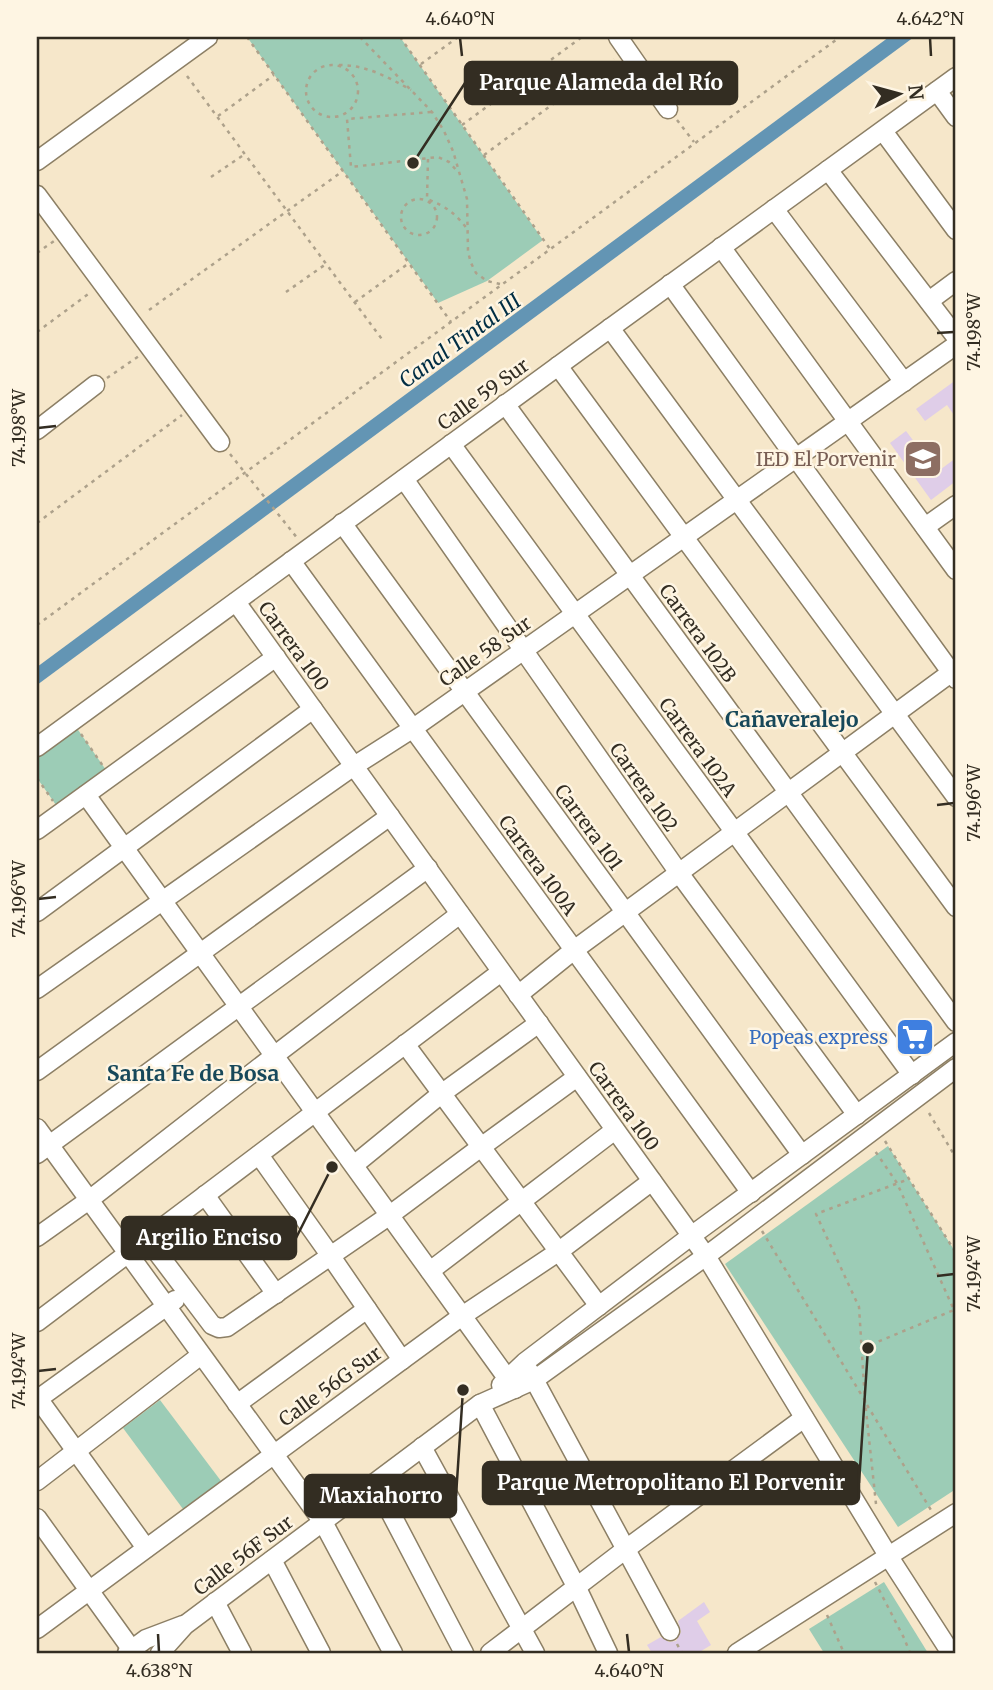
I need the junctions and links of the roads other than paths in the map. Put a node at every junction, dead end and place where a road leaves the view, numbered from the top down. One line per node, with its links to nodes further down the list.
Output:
1 (208, 37): 8 (street)
2 (622, 43): 5 (street)
3 (956, 77): 4 (street, Calle 59 Sur)
4 (937, 91): 6 (street); 7 (street, Calle 59 Sur)
5 (668, 109)
6 (956, 117)
7 (883, 131): 9 (street, Calle 59 Sur); 12 (street)
8 (37, 161)
9 (828, 170): 11 (street, Calle 59 Sur); 16 (street)
10 (37, 195): 26 (street)
11 (774, 209): 13 (street, Calle 59 Sur); 21 (street)
12 (956, 230)
13 (721, 247): 15 (street, Calle 59 Sur); 24 (street)
14 (956, 281): 16 (street)
15 (670, 284): 17 (street, Calle 59 Sur); 28 (street)
16 (929, 301): 18 (street)
17 (610, 328): 20 (street, Calle 59 Sur); 30 (street)
18 (956, 337)
19 (956, 345): 21 (street, Calle 58 Sur)
20 (558, 366): 23 (street, Calle 59 Sur); 34 (street)
21 (904, 382): 24 (street, Calle 58 Sur)
22 (95, 385): 25 (street)
23 (505, 404): 27 (street, Calle 59 Sur); 37 (street, Carrera 102B)
24 (848, 421): 28 (street, Calle 58 Sur); 33 (street)
25 (37, 430)
26 (220, 443)
27 (451, 444): 29 (street, Calle 59 Sur); 39 (street, Carrera 102A)
28 (796, 458): 30 (street, Calle 58 Sur); 42 (street)
29 (404, 479): 32 (street, Calle 59 Sur); 40 (street, Carrera 102)
30 (737, 500): 34 (street, Calle 58 Sur); 45 (street)
31 (956, 505): 33 (street)
32 (342, 523): 35 (street, Calle 59 Sur); 43 (street, Carrera 101)
33 (925, 527): 36 (street)
34 (684, 537): 37 (street, Calle 58 Sur); 48 (street)
35 (290, 561): 38 (street, Calle 59 Sur); 46 (street, Carrera 100A)
36 (956, 570)
37 (630, 575): 39 (street, Calle 58 Sur); 50 (street, Carrera 102B)
38 (236, 602): 41 (street, Carrera 100); 47 (street, Calle 59 Sur)
39 (575, 614): 40 (street, Calle 58 Sur); 55 (street, Carrera 102A)
40 (523, 650): 43 (street, Calle 58 Sur); 58 (street, Carrera 102)
41 (276, 657): 44 (street, Carrera 100); 51 (street)
42 (955, 674): 45 (street)
43 (465, 692): 46 (street, Calle 58 Sur); 62 (street, Carrera 101)
44 (313, 709): 49 (street, Carrera 100); 56 (street)
45 (895, 714): 48 (street); 52 (street)
46 (412, 729): 49 (street, Calle 58 Sur); 64 (street, Carrera 100A)
47 (37, 747)
48 (843, 752): 50 (street); 60 (street)
49 (354, 766): 53 (street, Carrera 100); 59 (street, Calle 58 Sur)
50 (789, 792): 55 (street); 70 (street, Carrera 102B)
51 (86, 794): 54 (street); 56 (street)
52 (956, 797)
53 (390, 816): 57 (street, Carrera 100); 65 (street)
54 (37, 831)
55 (734, 832): 58 (street); 77 (street, Carrera 102A)
56 (124, 847): 59 (street); 61 (street)
57 (428, 869): 63 (street, Carrera 100); 69 (street)
58 (679, 873): 62 (street); 81 (street, Carrera 102)
59 (162, 900): 65 (street); 67 (street, Calle 58 Sur)
60 (956, 907)
61 (37, 912)
62 (625, 912): 64 (street); 87 (street, Carrera 101)
63 (460, 914): 66 (street, Carrera 100); 74 (street)
64 (574, 950): 68 (street); 90 (street, Carrera 100A)
65 (200, 953): 69 (street); 76 (street)
66 (501, 972): 68 (street, Carrera 100); 73 (street)
67 (37, 989)
68 (518, 995): 71 (street, Carrera 100)
69 (239, 1006): 74 (street); 85 (street)
70 (956, 1022)
71 (539, 1023): 78 (street, Carrera 100); 79 (street)
72 (956, 1042): 77 (street, Calle 56F Sur)
73 (405, 1044): 79 (street); 80 (street)
74 (274, 1055): 80 (street); 92 (street)
75 (956, 1068): 101 (street)
76 (37, 1071)
77 (912, 1074): 81 (street, Calle 56F Sur)
78 (577, 1077): 83 (street, Carrera 100); 84 (street)
79 (442, 1094): 84 (street); 88 (street)
80 (315, 1112): 86 (street); 88 (street)
81 (857, 1115): 87 (street, Calle 56F Sur)
82 (37, 1128): 85 (street)
83 (615, 1129): 89 (street, Carrera 100); 93 (street)
84 (481, 1147): 93 (street); 94 (street)
85 (43, 1149): 92 (street)
86 (258, 1155): 91 (street); 100 (street)
87 (802, 1155): 90 (street, Calle 56F Sur)
88 (354, 1166): 94 (street)
89 (652, 1181): 95 (street, Carrera 100); 98 (street, Calle 56G Sur)
90 (751, 1193): 95 (street, Calle 56F Sur)
91 (205, 1195): 97 (street); 104 (street)
92 (89, 1200): 96 (street); 99 (street)
93 (521, 1202): 98 (street); 102 (street)
94 (390, 1215): 100 (street); 102 (street)
95 (691, 1236): 101 (street, Carrera 100); 105 (street, Calle 56F Sur)
96 (37, 1237)
97 (147, 1239): 99 (street); 103 (street)
98 (558, 1252): 105 (street); 108 (street, Calle 56G Sur)
99 (128, 1253): 106 (street); 109 (street)
100 (330, 1255): 104 (street); 107 (street)
101 (706, 1256): 113 (street); 118 (street, Carrera 100)
102 (429, 1271): 108 (street)
103 (186, 1291): 104 (street); 106 (street)
104 (276, 1294)
105 (599, 1306): 112 (street, Calle 56F Sur)
106 (167, 1307): 110 (street); 115 (street)
107 (367, 1308): 111 (street); 116 (street)
108 (462, 1316): 111 (street, Calle 56G Sur); 114 (street)
109 (37, 1322)
110 (201, 1355): 116 (street); 120 (street)
111 (402, 1360): 121 (street, Calle 56G Sur)
112 (525, 1362): 113 (street); 114 (street, Calle 56F Sur)
113 (534, 1380): 114 (street); 128 (street)
114 (511, 1384): 117 (street, Calle 56F Sur)
115 (37, 1397): 120 (street)
116 (237, 1404): 121 (street)
117 (480, 1404): 119 (street, Calle 56F Sur); 131 (street)
118 (804, 1418): 128 (street); 129 (street, Carrera 100)
119 (422, 1447): 123 (street, Calle 56F Sur); 136 (street)
120 (76, 1452): 122 (street); 127 (street)
121 (274, 1454): 125 (street); 127 (street, Calle 56G Sur)
122 (37, 1481)
123 (375, 1483): 125 (street, Calle 56F Sur); 143 (street)
124 (956, 1513): 129 (street)
125 (323, 1521): 130 (street, Calle 56F Sur); 142 (street)
126 (40, 1529): 132 (street)
127 (146, 1548): 132 (street, Calle 56G Sur)
128 (625, 1549): 131 (street); 137 (street)
129 (889, 1557): 147 (street); 148 (street, Carrera 100)
130 (272, 1560): 133 (street, Calle 56F Sur); 141 (street)
131 (577, 1588): 136 (street); 146 (street)
132 (90, 1591): 135 (street, Calle 56G Sur); 138 (street)
133 (215, 1602): 134 (street, Calle 56F Sur); 140 (street)
134 (185, 1625): 138 (street, Calle 56F Sur); 139 (street, Calle 56F Sur)
135 (37, 1629)
136 (523, 1629): 144 (street); 145 (street)
137 (670, 1630)
138 (140, 1649)
139 (160, 1653)
140 (243, 1653)
141 (321, 1653)
142 (393, 1653)
143 (464, 1653)
144 (490, 1653)
145 (535, 1653)
146 (608, 1653)
147 (737, 1653)
148 (951, 1653)

